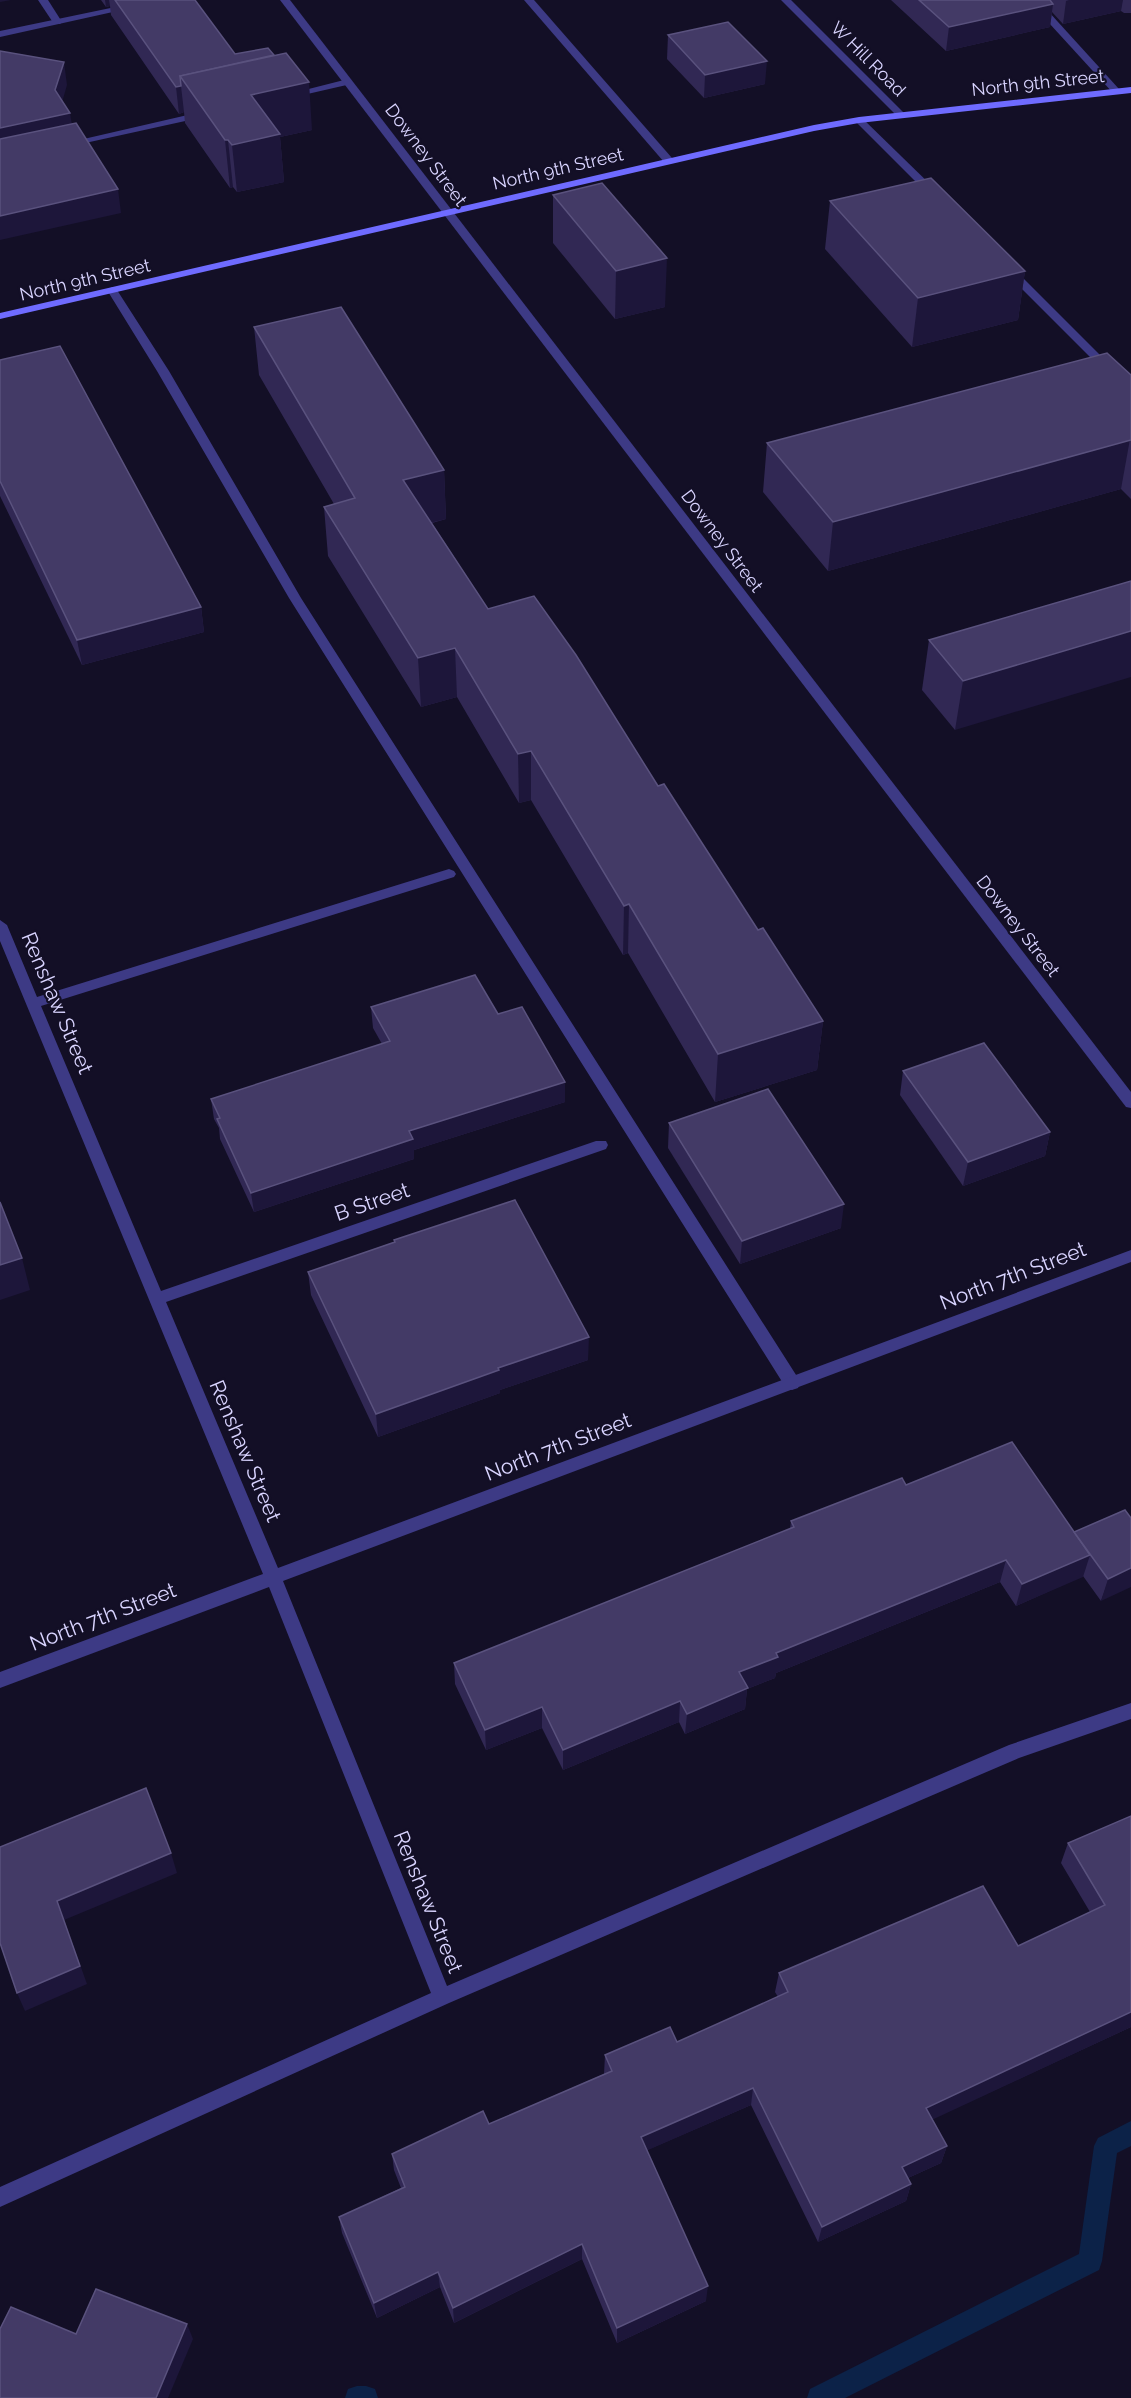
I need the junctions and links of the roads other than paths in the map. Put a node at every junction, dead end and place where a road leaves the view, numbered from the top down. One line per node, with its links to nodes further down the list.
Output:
1 (43, 0): 7 (street)
2 (162, 0): 7 (street)
3 (285, 0): 9 (street, Downey Street)
4 (529, 0): 17 (street)
5 (786, 0): 14 (street, W Hill Road)
6 (1033, 0): 11 (street)
7 (57, 22): 8 (street)
8 (0, 34)
9 (348, 82): 12 (street); 19 (street, Downey Street)
10 (1131, 90): 11 (street, North 9th Street)
11 (1116, 91): 14 (street, North 9th Street)
12 (278, 98)
13 (220, 110): 16 (street)
14 (901, 115): 15 (street, North 9th Street)
15 (859, 120): 17 (street, North 9th Street); 18 (street)
16 (58, 146)
17 (668, 160): 19 (street, North 9th Street)
18 (942, 202)
19 (447, 212): 21 (street, North 9th Street); 27 (street, Downey Street)
20 (999, 260): 23 (street)
21 (112, 290): 22 (street, North 9th Street); 31 (street)
22 (0, 316)
23 (1131, 392)
24 (448, 874): 26 (street)
25 (0, 925): 26 (street, Renshaw Street)
26 (33, 1003): 30 (street, Renshaw Street)
27 (1131, 1103)
28 (601, 1145): 30 (street, B Street)
29 (1131, 1256): 31 (street, North 7th Street)
30 (156, 1299): 32 (street, Renshaw Street)
31 (792, 1383): 32 (street, North 7th Street)
32 (273, 1577): 33 (street, North 7th Street); 35 (street, Renshaw Street)
33 (0, 1680)
34 (1131, 1711): 35 (street)
35 (442, 1997): 36 (street)
36 (0, 2197)

